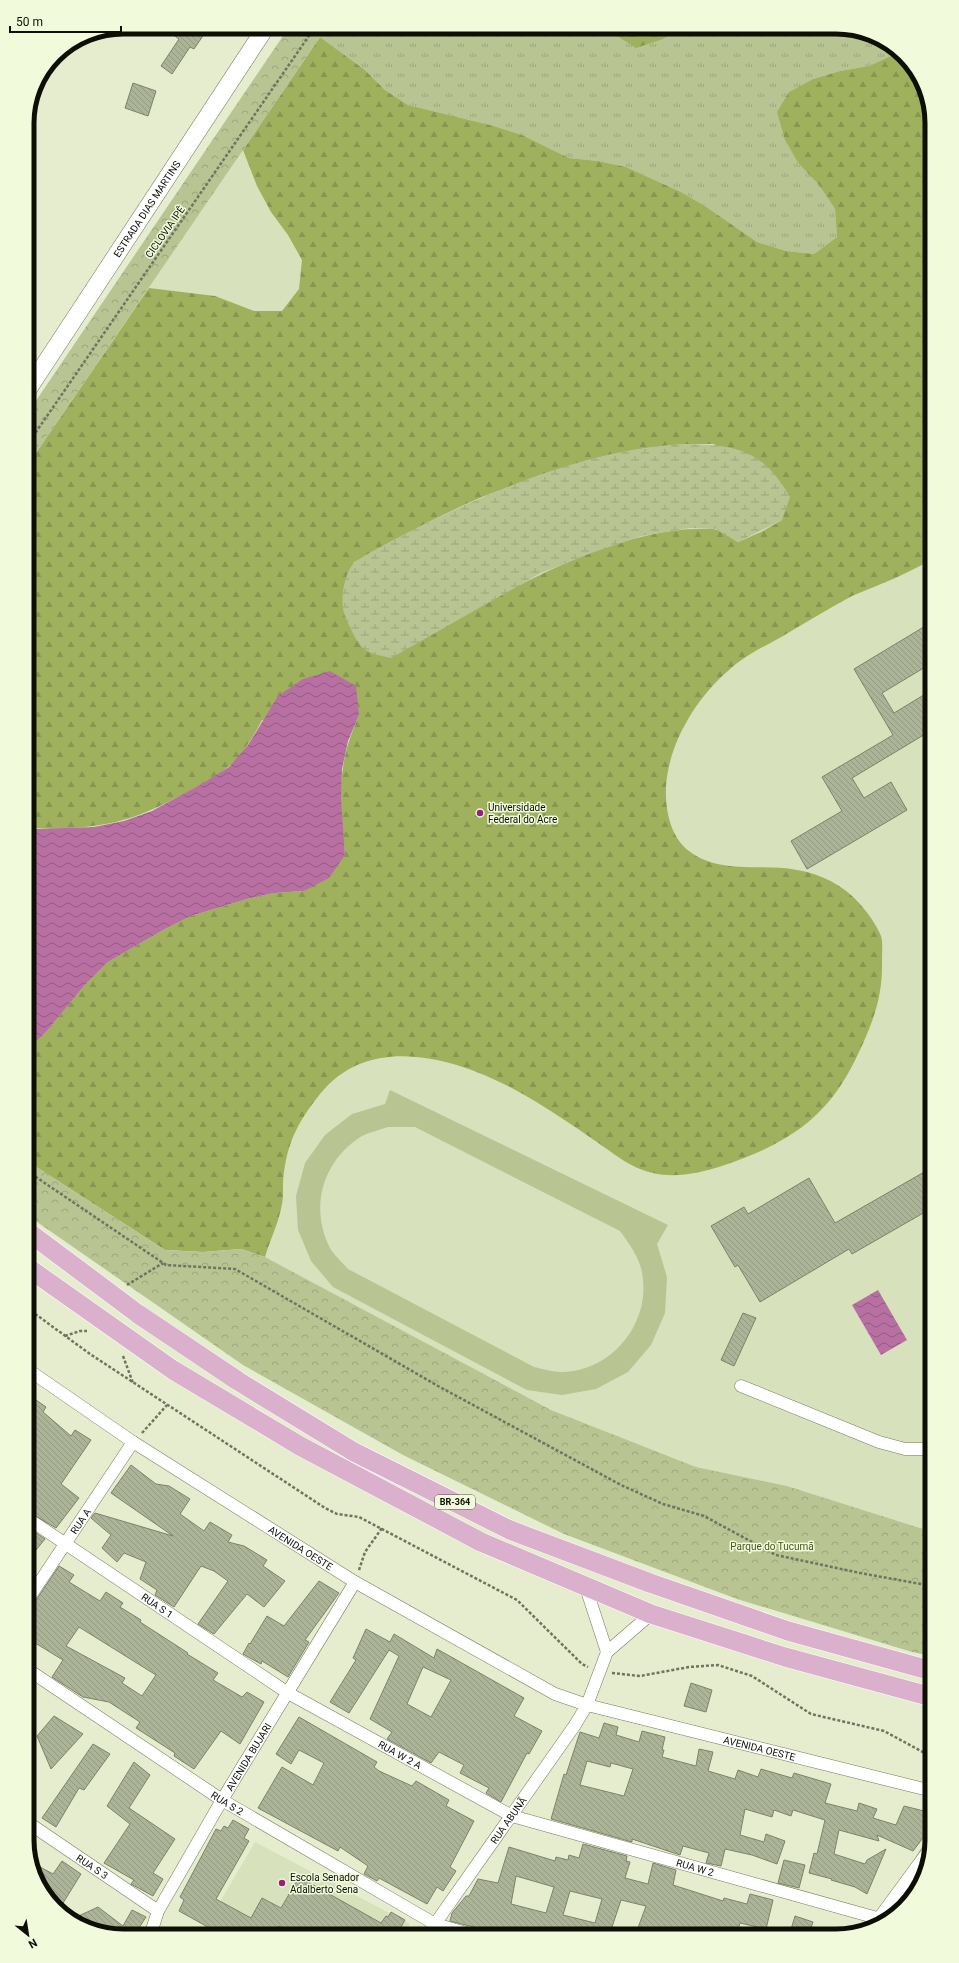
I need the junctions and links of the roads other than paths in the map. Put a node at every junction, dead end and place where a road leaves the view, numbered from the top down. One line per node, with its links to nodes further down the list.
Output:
1 (261, 34): 2 (street, ESTRADA DIAS MARTINS)
2 (34, 380)
3 (34, 1236): 16 (main road, BR-364)
4 (34, 1272): 12 (main road, BR-364)
5 (34, 1374): 7 (street, AVENIDA OESTE)
6 (741, 1386): 8 (street)
7 (134, 1442): 10 (street, RUA A); 11 (street, AVENIDA OESTE)
8 (925, 1449)
9 (34, 1523): 10 (street, RUA S 1)
10 (65, 1544): 13 (street, RUA A); 18 (street, RUA S 1)
11 (355, 1582): 18 (street, AVENIDA BUJARI); 20 (street, AVENIDA OESTE)
12 (586, 1588): 14 (main road, BR-364); 15 (street)
13 (34, 1590)
14 (651, 1614): 15 (street); 19 (main road, BR-364)
15 (607, 1652): 20 (street)
16 (925, 1669)
17 (34, 1674): 22 (street, RUA S 2)
18 (288, 1693): 22 (street, AVENIDA BUJARI); 23 (street, RUA W 2 A)
19 (925, 1695)
20 (587, 1705): 21 (street, AVENIDA OESTE); 23 (street, RUA ABUNÃ)
21 (925, 1789)
22 (222, 1800): 26 (street, AVENIDA BUJARI); 28 (street, RUA S 2)
23 (512, 1816): 27 (street, RUA W 2); 28 (street, RUA ABUNÃ)
24 (34, 1827): 26 (street, RUA S 3)
25 (923, 1858): 27 (street)
26 (158, 1911): 29 (street, AVENIDA BUJARI)
27 (877, 1918)
28 (435, 1924): 30 (street, RUA ABUNÃ); 31 (street, RUA S 2)
29 (152, 1929)
30 (433, 1929)
31 (452, 1929)

